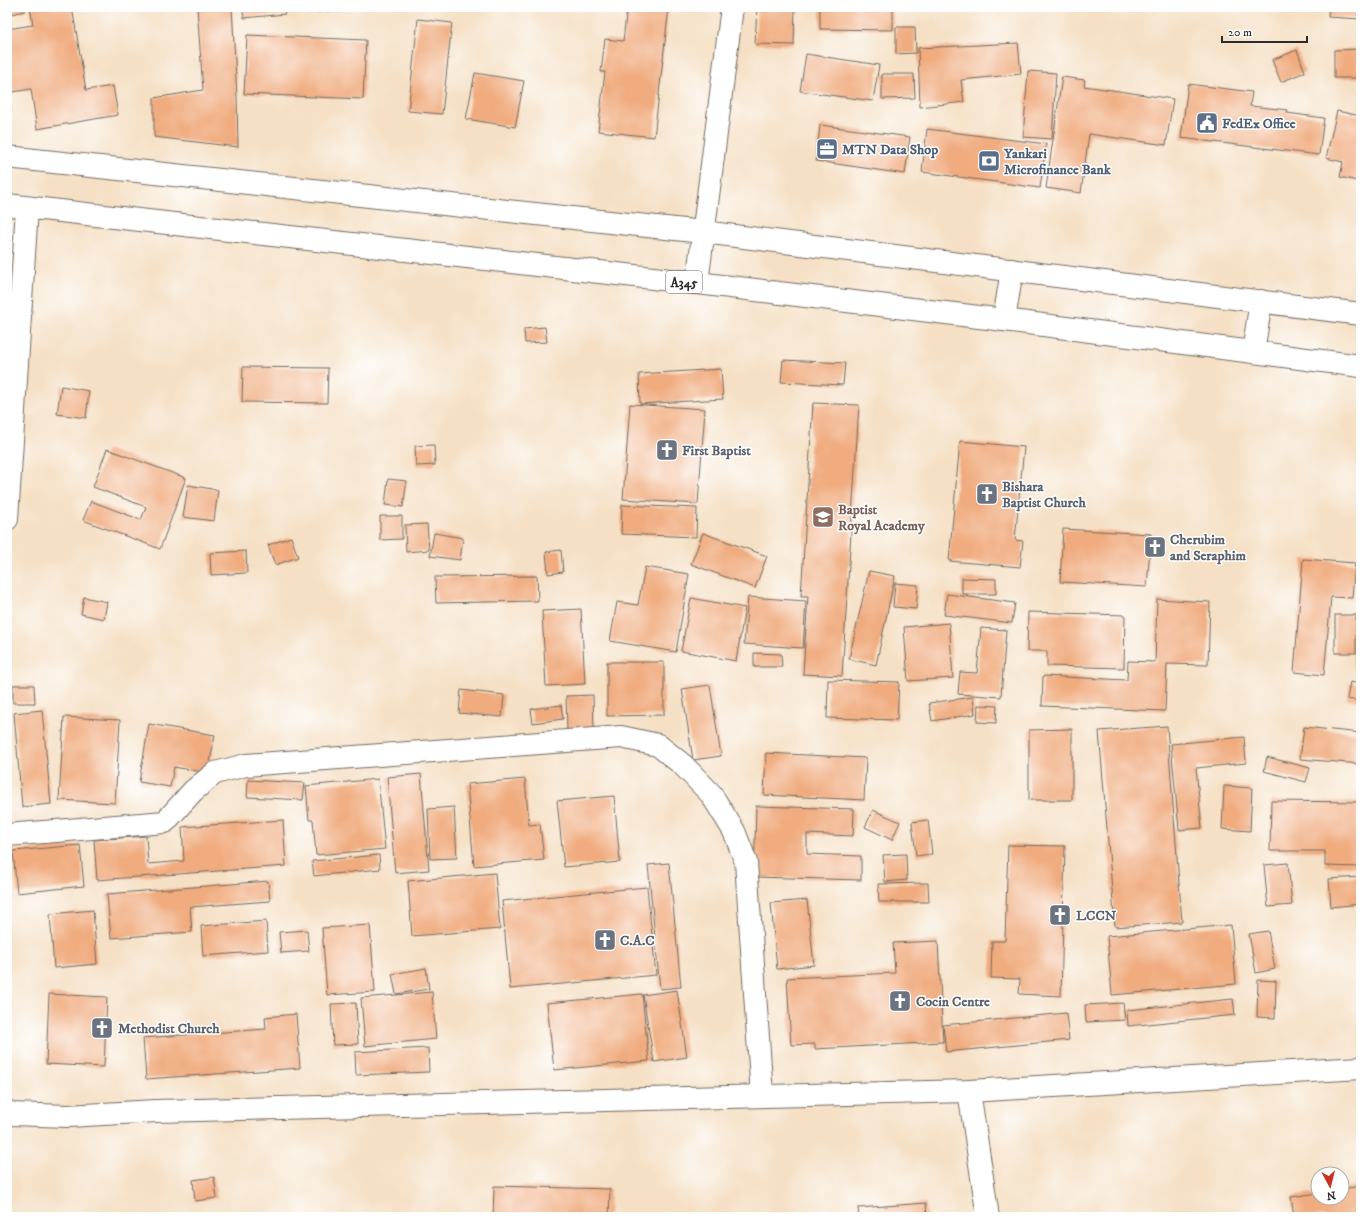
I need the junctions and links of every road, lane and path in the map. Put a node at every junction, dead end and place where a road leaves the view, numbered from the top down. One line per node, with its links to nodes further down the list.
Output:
1 (732, 7): 4 (main road)
2 (7, 157): 4 (main road)
3 (17, 206): 6 (main road, A345); 12 (main road)
4 (703, 232): 5 (main road); 6 (main road)
5 (1012, 270): 7 (main road); 9 (main road)
6 (697, 283): 9 (main road, A345)
7 (1261, 301): 8 (main road); 10 (main road)
8 (1361, 314)
9 (1004, 320): 10 (main road, A345)
10 (1253, 352): 11 (main road, A345)
11 (1361, 366)
12 (7, 519)
13 (7, 835): 16 (main road)
14 (1361, 1068): 15 (main road)
15 (969, 1091): 16 (main road); 18 (main road)
16 (762, 1096): 17 (main road)
17 (7, 1111)
18 (988, 1217)

